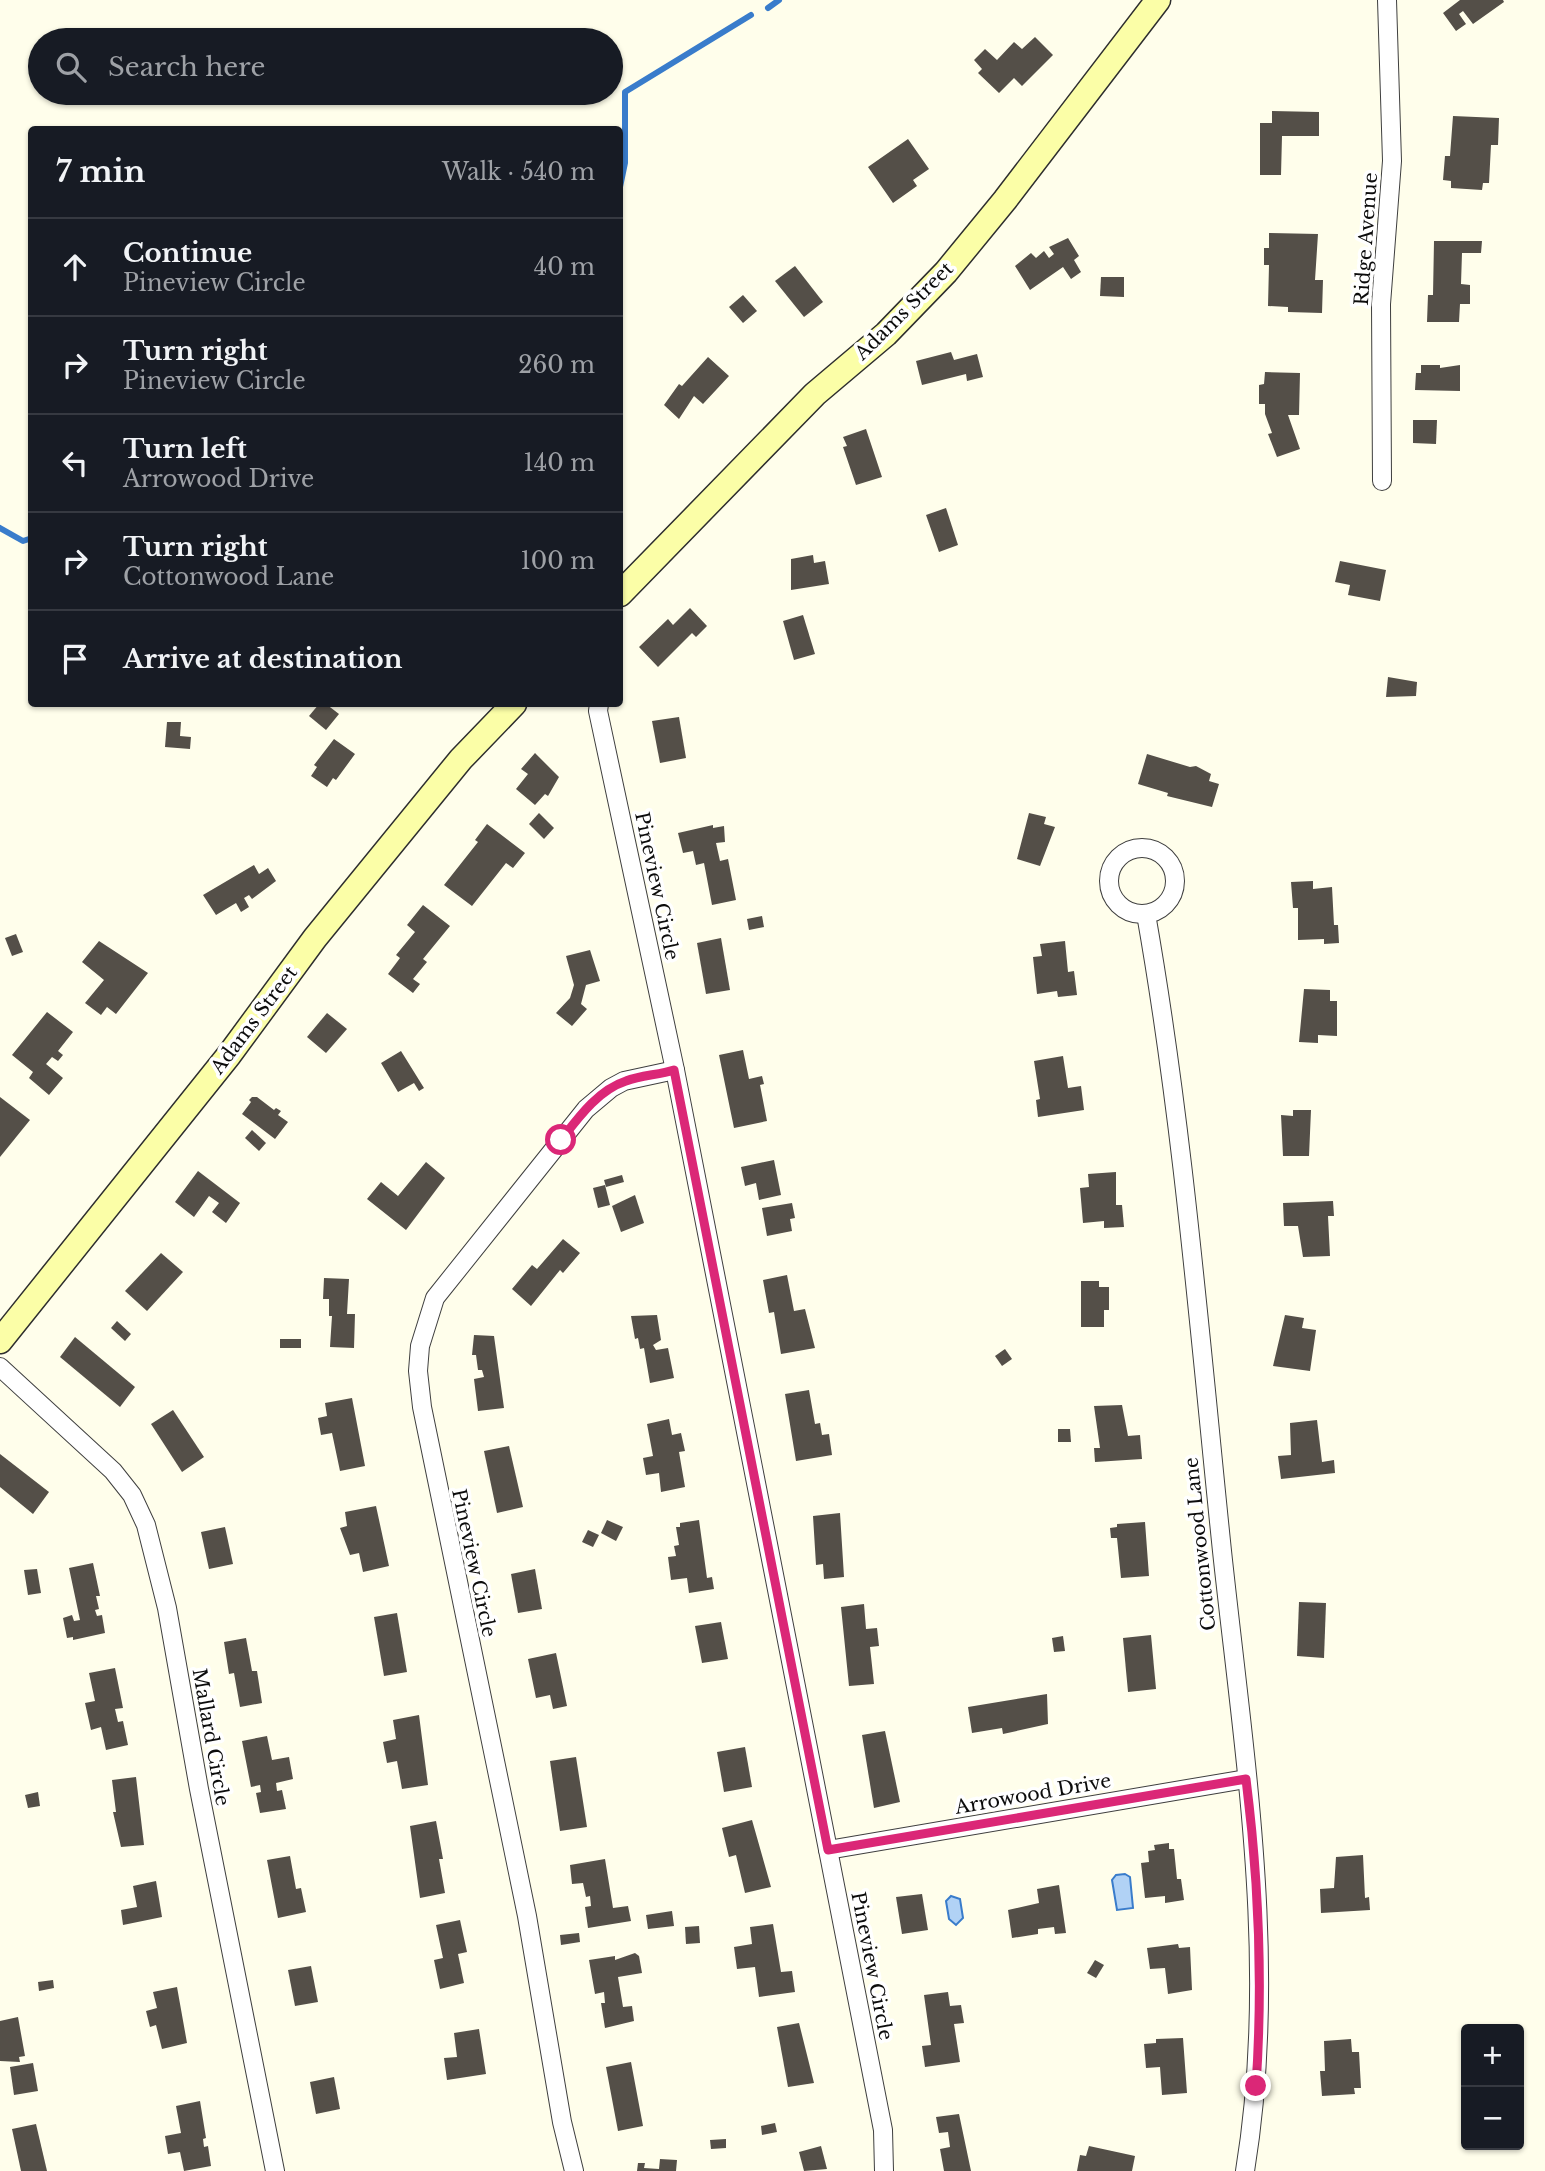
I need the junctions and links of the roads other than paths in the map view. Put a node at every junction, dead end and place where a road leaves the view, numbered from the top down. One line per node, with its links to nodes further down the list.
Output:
1 (1158, 0): 4 (street, Adams Street)
2 (1387, 0): 3 (street, Ridge Avenue)
3 (1382, 481)
4 (623, 591)
5 (511, 707): 9 (street, Adams Street)
6 (595, 707): 8 (street, Pineview Circle)
7 (1146, 914): 11 (street, Cottonwood Lane)
8 (674, 1070): 12 (street, Pineview Circle); 14 (street, Pineview Circle)
9 (0, 1341)
10 (0, 1367): 13 (street, Mallard Circle)
11 (1246, 1779): 12 (street, Arrowood Drive); 16 (street, Cottonwood Lane)
12 (828, 1850): 15 (street, Pineview Circle)
13 (275, 2171)
14 (574, 2171)
15 (884, 2171)
16 (1245, 2171)

